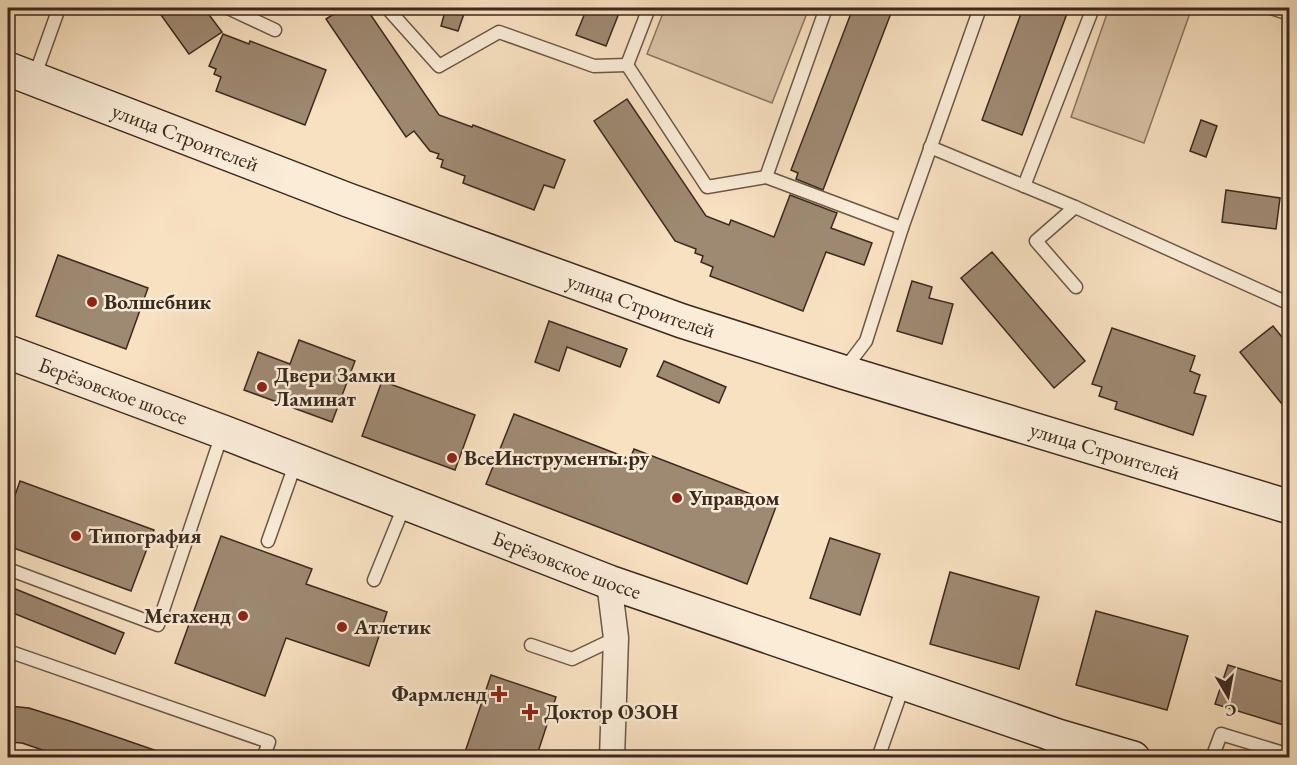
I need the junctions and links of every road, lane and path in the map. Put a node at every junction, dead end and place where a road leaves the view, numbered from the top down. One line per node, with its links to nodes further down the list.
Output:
1 (59, 8): 12 (lane)
2 (228, 8): 10 (lane)
3 (387, 8): 11 (lane)
4 (649, 8): 11 (lane)
5 (826, 8): 14 (lane)
6 (980, 8): 13 (lane)
7 (1093, 8): 15 (lane)
8 (1271, 8): 9 (lane)
9 (1290, 8)
10 (275, 30)
11 (627, 65): 14 (lane)
12 (20, 74): 21 (main road, улица Строителей)
13 (930, 147): 15 (lane); 17 (lane)
14 (766, 177): 17 (lane)
15 (1024, 186): 16 (lane)
16 (1075, 207): 18 (lane); 19 (lane)
17 (902, 228): 21 (lane)
18 (1076, 287)
19 (1290, 304)
20 (8, 352): 22 (main road, Берёзовское шоссе)
21 (843, 372): 25 (main road, улица Строителей)
22 (223, 432): 23 (main road, Берёзовское шоссе); 27 (lane)
23 (297, 461): 24 (main road, Берёзовское шоссе); 26 (lane)
24 (406, 503): 28 (lane); 29 (main road, Берёзовское шоссе)
25 (1290, 507)
26 (268, 542)
27 (8, 569)
28 (374, 580)
29 (609, 582): 30 (street); 33 (main road, Берёзовское шоссе)
30 (616, 638): 31 (lane); 36 (street)
31 (531, 645)
32 (8, 651): 35 (lane)
33 (905, 683): 37 (lane); 38 (main road, Берёзовское шоссе)
34 (1290, 754): 39 (lane)
35 (263, 758)
36 (612, 758)
37 (878, 758)
38 (1133, 758)
39 (1212, 758)

